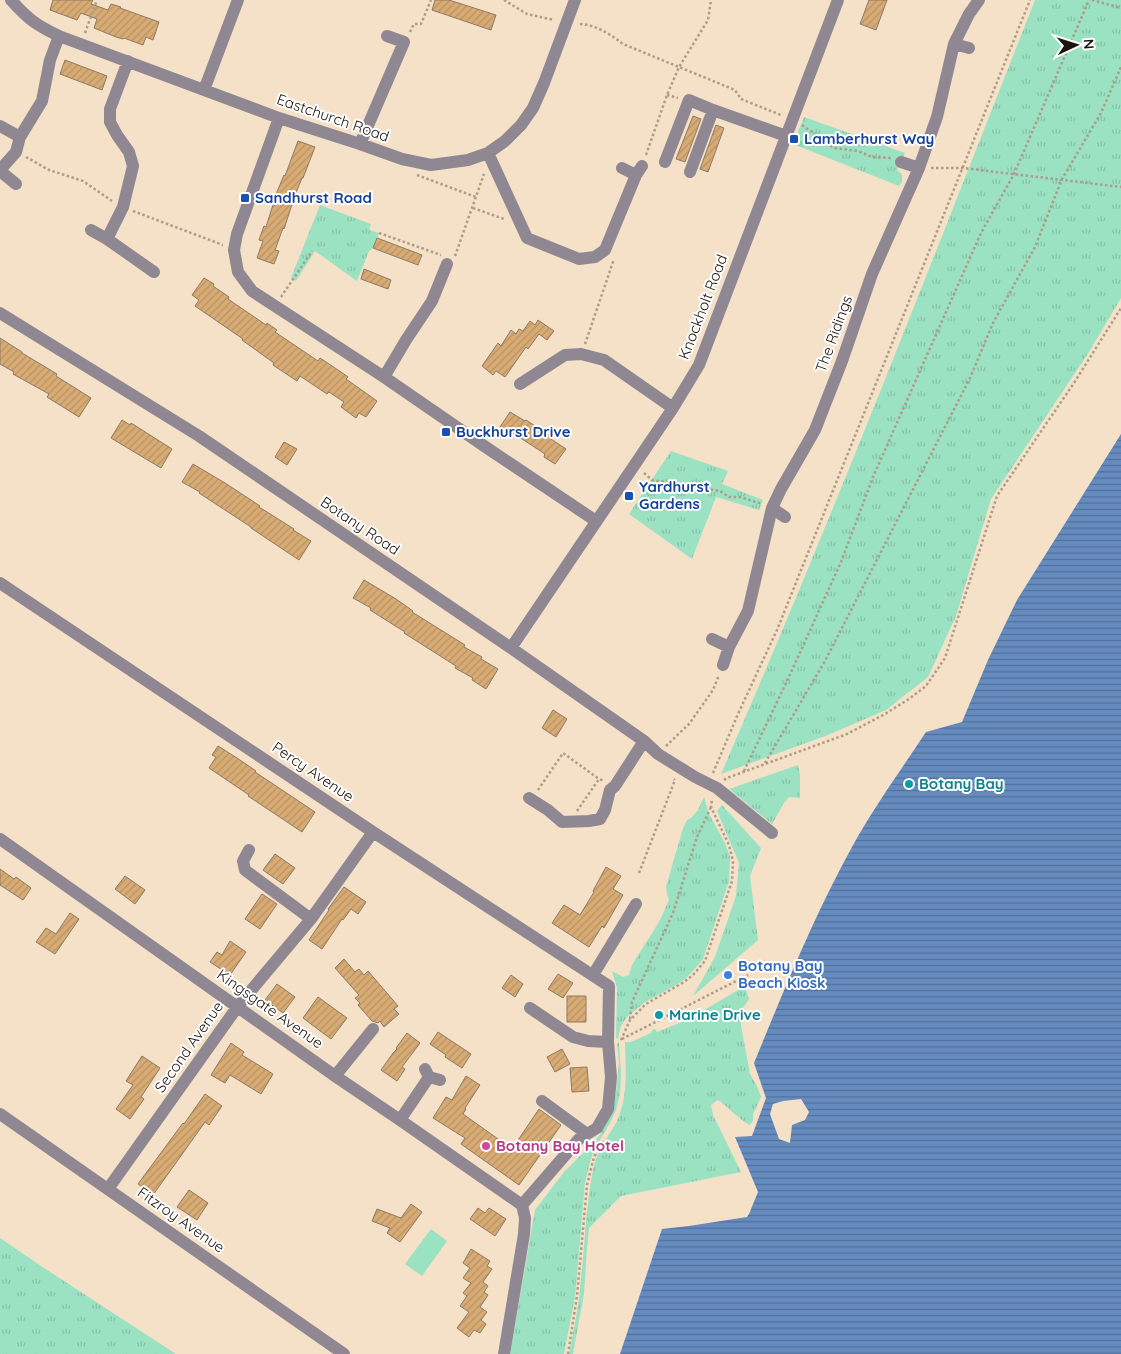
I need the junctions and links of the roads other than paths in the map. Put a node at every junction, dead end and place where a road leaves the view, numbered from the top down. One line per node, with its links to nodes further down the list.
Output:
1 (11, 0): 6 (street, Eastchurch Road)
2 (238, 0): 11 (street)
3 (575, 0): 18 (street, Eastchurch Road)
4 (838, 0): 15 (street, Knockholt Road)
5 (979, 0): 8 (street, The Ridings)
6 (60, 36): 10 (street, Eastchurch Road); 16 (street)
7 (387, 36): 17 (street)
8 (954, 44): 9 (street); 22 (street, The Ridings)
9 (969, 48)
10 (128, 62): 11 (street, Eastchurch Road); 27 (street)
11 (204, 90): 13 (street, Eastchurch Road)
12 (713, 110): 15 (street); 19 (street); 24 (street)
13 (279, 118): 17 (street, Eastchurch Road); 31 (street)
14 (0, 126): 16 (street)
15 (786, 136): 33 (street, Knockholt Road)
16 (20, 137): 23 (street)
17 (360, 144): 18 (street, Eastchurch Road)
18 (488, 153): 21 (street)
19 (665, 162)
20 (901, 162): 22 (street)
21 (622, 168)
22 (919, 168): 34 (street, The Ridings)
23 (0, 171): 25 (street)
24 (690, 172)
25 (16, 184)
26 (91, 230): 27 (street)
27 (106, 239): 29 (street)
28 (449, 262): 31 (street)
29 (154, 272)
30 (0, 313): 40 (street, Botany Road)
31 (384, 377): 36 (street)
32 (520, 384): 33 (street)
33 (673, 408): 36 (street, Knockholt Road)
34 (772, 508): 35 (street); 39 (street, The Ridings)
35 (785, 516)
36 (596, 521): 40 (street, Knockholt Road)
37 (0, 583): 44 (street, Percy Avenue)
38 (712, 639): 39 (street)
39 (729, 647): 41 (street, The Ridings)
40 (511, 648): 42 (street, Botany Road)
41 (723, 665)
42 (644, 741): 43 (street); 45 (street, Botany Road)
43 (532, 796)
44 (373, 832): 49 (street, Second Avenue); 50 (street, Percy Avenue)
45 (772, 833)
46 (0, 839): 51 (street, Kingsgate Avenue)
47 (249, 850): 49 (street)
48 (636, 904): 50 (street)
49 (311, 919): 51 (street, Second Avenue)
50 (593, 975): 54 (street, Percy Avenue)
51 (238, 1006): 56 (street, Kingsgate Avenue); 61 (street, Second Avenue)
52 (530, 1008): 54 (street)
53 (373, 1029): 56 (street)
54 (614, 1041): 60 (street)
55 (431, 1075): 59 (street)
56 (335, 1076): 59 (street, Kingsgate Avenue)
57 (542, 1101): 60 (street)
58 (0, 1114): 61 (street, Fitzroy Avenue)
59 (400, 1120): 62 (street, Kingsgate Avenue)
60 (587, 1134): 62 (street)
61 (108, 1189): 63 (street, Fitzroy Avenue)
62 (522, 1205): 64 (street)
63 (344, 1354)
64 (504, 1354)

